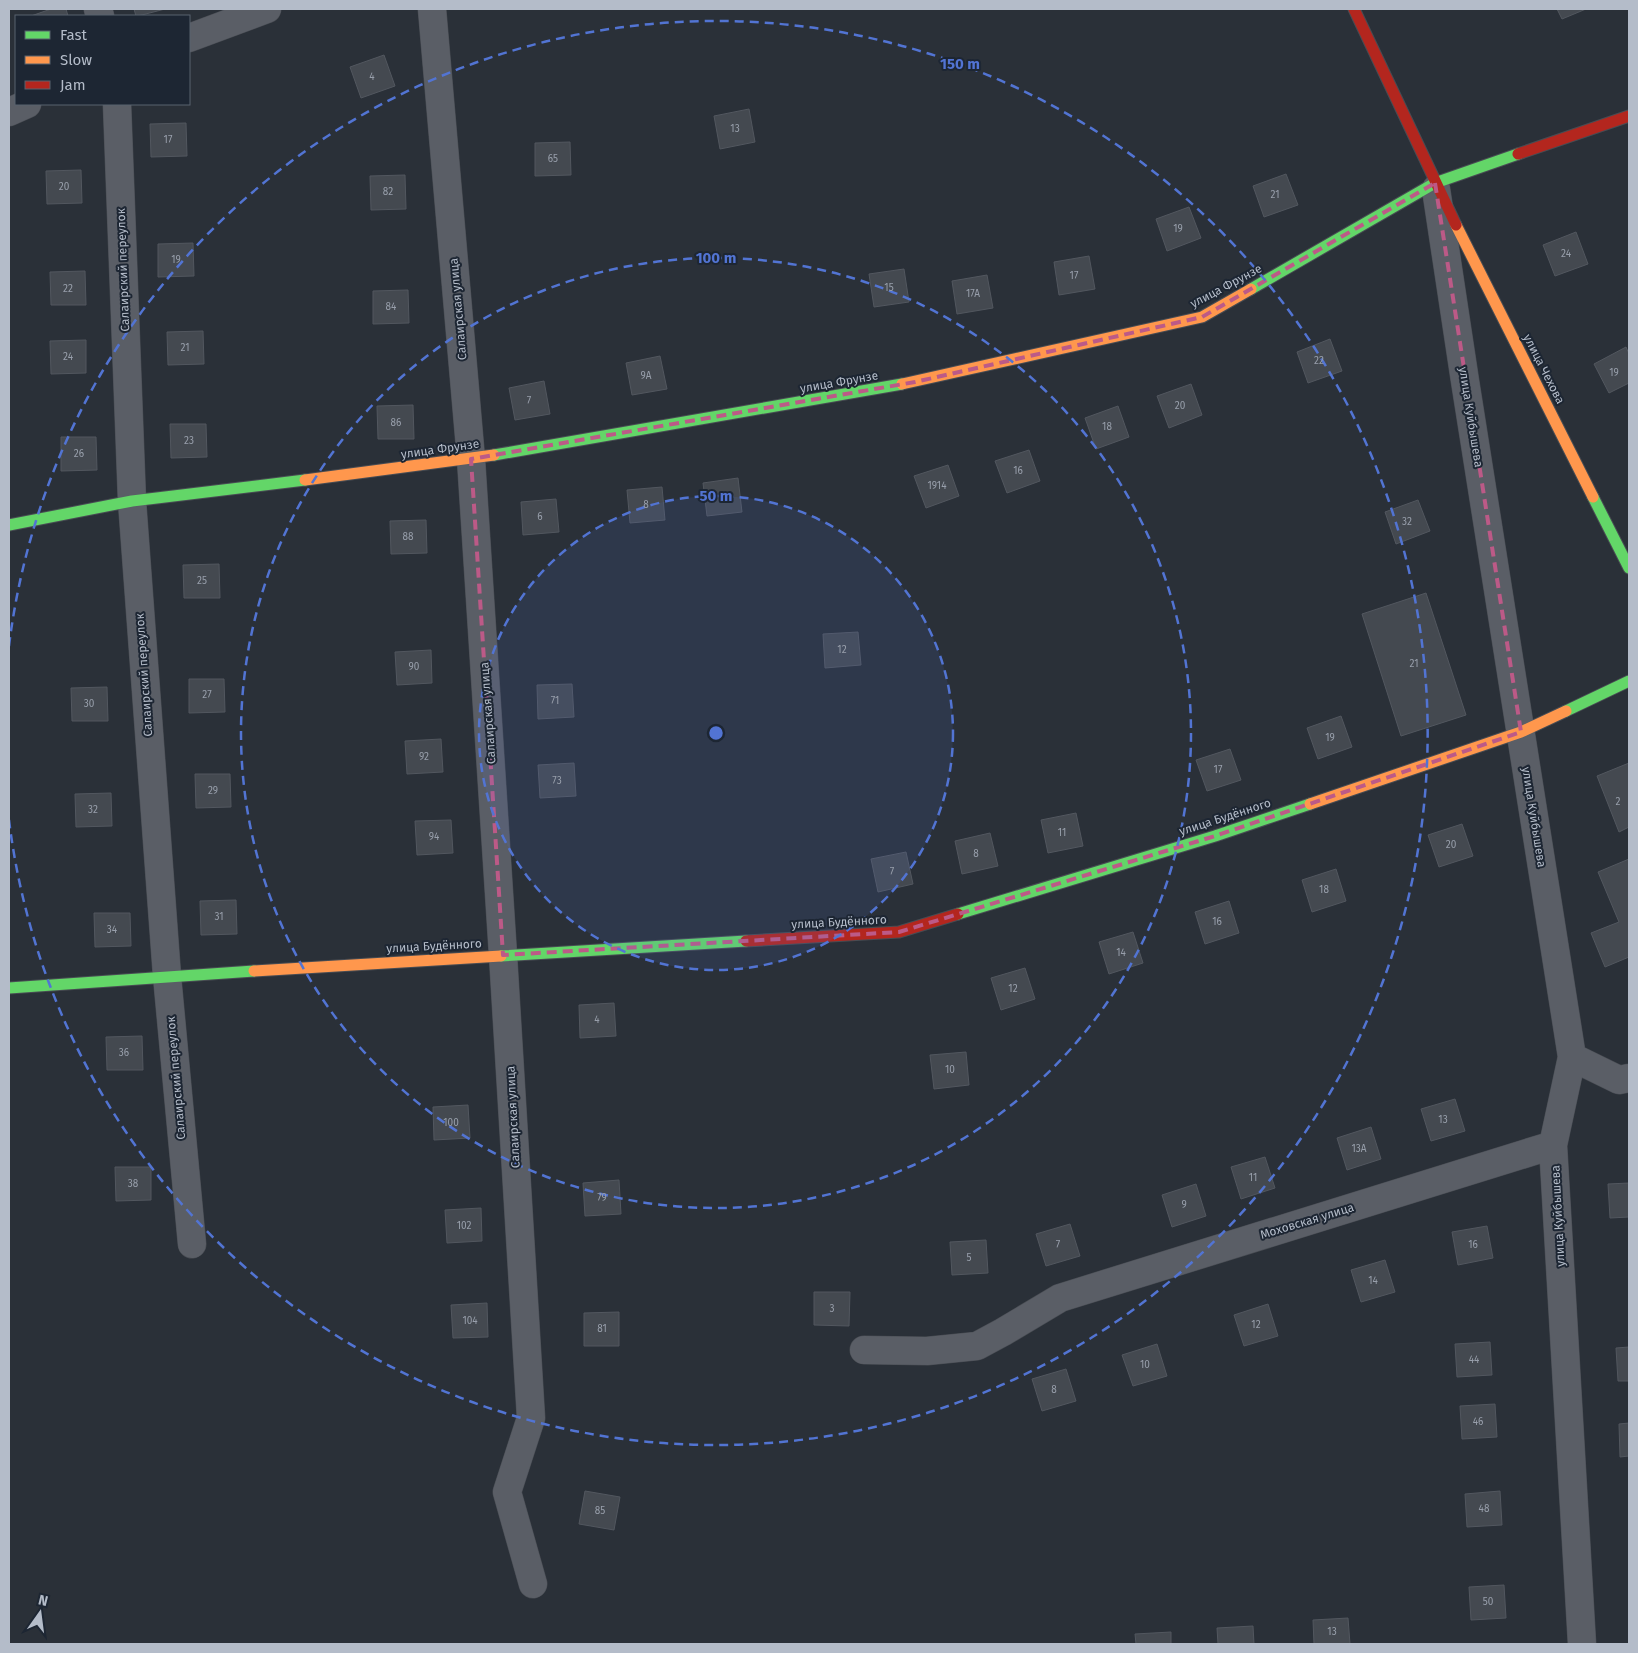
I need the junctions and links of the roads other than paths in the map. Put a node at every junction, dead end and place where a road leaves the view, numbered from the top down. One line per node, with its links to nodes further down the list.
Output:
1 (267, 9): 4 (street)
2 (432, 9): 10 (street, Салаирская улица)
3 (1354, 9): 9 (street, улица Куйбышева)
4 (190, 38)
5 (25, 105): 7 (street)
6 (117, 105): 11 (street, Салаирский переулок)
7 (9, 112)
8 (1629, 116): 9 (street, улица Фрунзе)
9 (1435, 183): 10 (street, улица Фрунзе); 13 (street, улица Чехова); 15 (street, улица Куйбышева)
10 (471, 459): 11 (street, улица Фрунзе); 16 (street, Салаирская улица)
11 (132, 502): 12 (street, улица Фрунзе); 17 (street, Салаирский переулок)
12 (9, 525)
13 (1629, 568)
14 (1629, 681): 15 (street, улица Будённого)
15 (1521, 732): 16 (street, улица Будённого); 19 (street, улица Куйбышева)
16 (504, 955): 17 (street, улица Будённого); 24 (street, Салаирская улица)
17 (166, 976): 18 (street, улица Будённого); 22 (street, Салаирский переулок)
18 (9, 988)
19 (1572, 1057): 20 (street); 21 (street, улица Куйбышева)
20 (1629, 1078)
21 (1554, 1145): 23 (street, Моховская улица); 25 (street, улица Куйбышева)
22 (192, 1244)
23 (864, 1350)
24 (533, 1584)
25 (1582, 1644)

